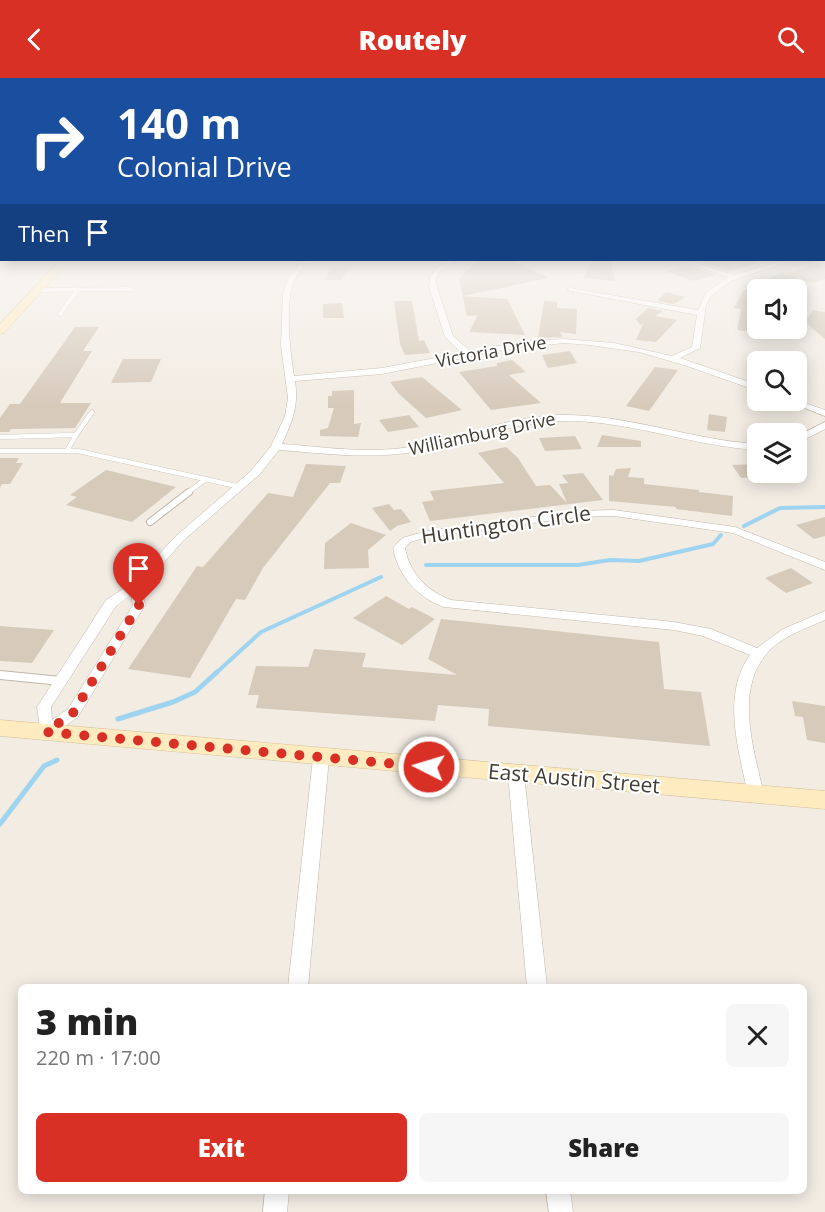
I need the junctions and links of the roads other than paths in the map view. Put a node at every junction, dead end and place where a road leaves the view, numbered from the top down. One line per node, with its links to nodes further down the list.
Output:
1 (29, 300): 9 (main road)
2 (71, 300): 8 (lane)
3 (287, 300): 12 (street)
4 (437, 300): 10 (street)
5 (627, 300): 7 (street)
6 (704, 300): 7 (street)
7 (701, 313): 11 (street)
8 (60, 314)
9 (0, 331)
10 (469, 355): 11 (street, Victoria Drive); 12 (street, Victoria Drive)
11 (674, 358): 13 (street, Victoria Drive)
12 (290, 379): 24 (street)
13 (747, 384)
14 (807, 406): 16 (street)
15 (92, 412): 19 (lane)
16 (825, 413)
17 (825, 425): 20 (street)
18 (9, 432): 21 (lane)
19 (76, 435): 21 (lane); 26 (lane)
20 (807, 435)
21 (16, 436): 22 (lane)
22 (0, 437)
23 (747, 446): 24 (street, Williamburg Drive)
24 (276, 447): 28 (street)
25 (0, 451): 26 (lane)
26 (67, 451): 27 (lane)
27 (206, 479): 28 (lane); 29 (lane)
28 (241, 487): 31 (street)
29 (150, 522)
30 (825, 566): 33 (street, Huntington Circle)
31 (136, 586): 35 (street); 37 (street)
32 (825, 615): 33 (street)
33 (760, 654): 40 (street)
34 (0, 675): 35 (lane)
35 (61, 681): 37 (street)
36 (0, 728): 37 (main road, East Austin Street)
37 (46, 732): 38 (main road, East Austin Street)
38 (321, 758): 39 (main road, East Austin Street); 42 (street)
39 (516, 774): 40 (main road, East Austin Street); 43 (street)
40 (756, 795): 41 (main road, East Austin Street)
41 (825, 800)
42 (298, 984)
43 (537, 984)
44 (277, 1194): 46 (street)
45 (558, 1194): 47 (street)
46 (275, 1212)
47 (561, 1212)

